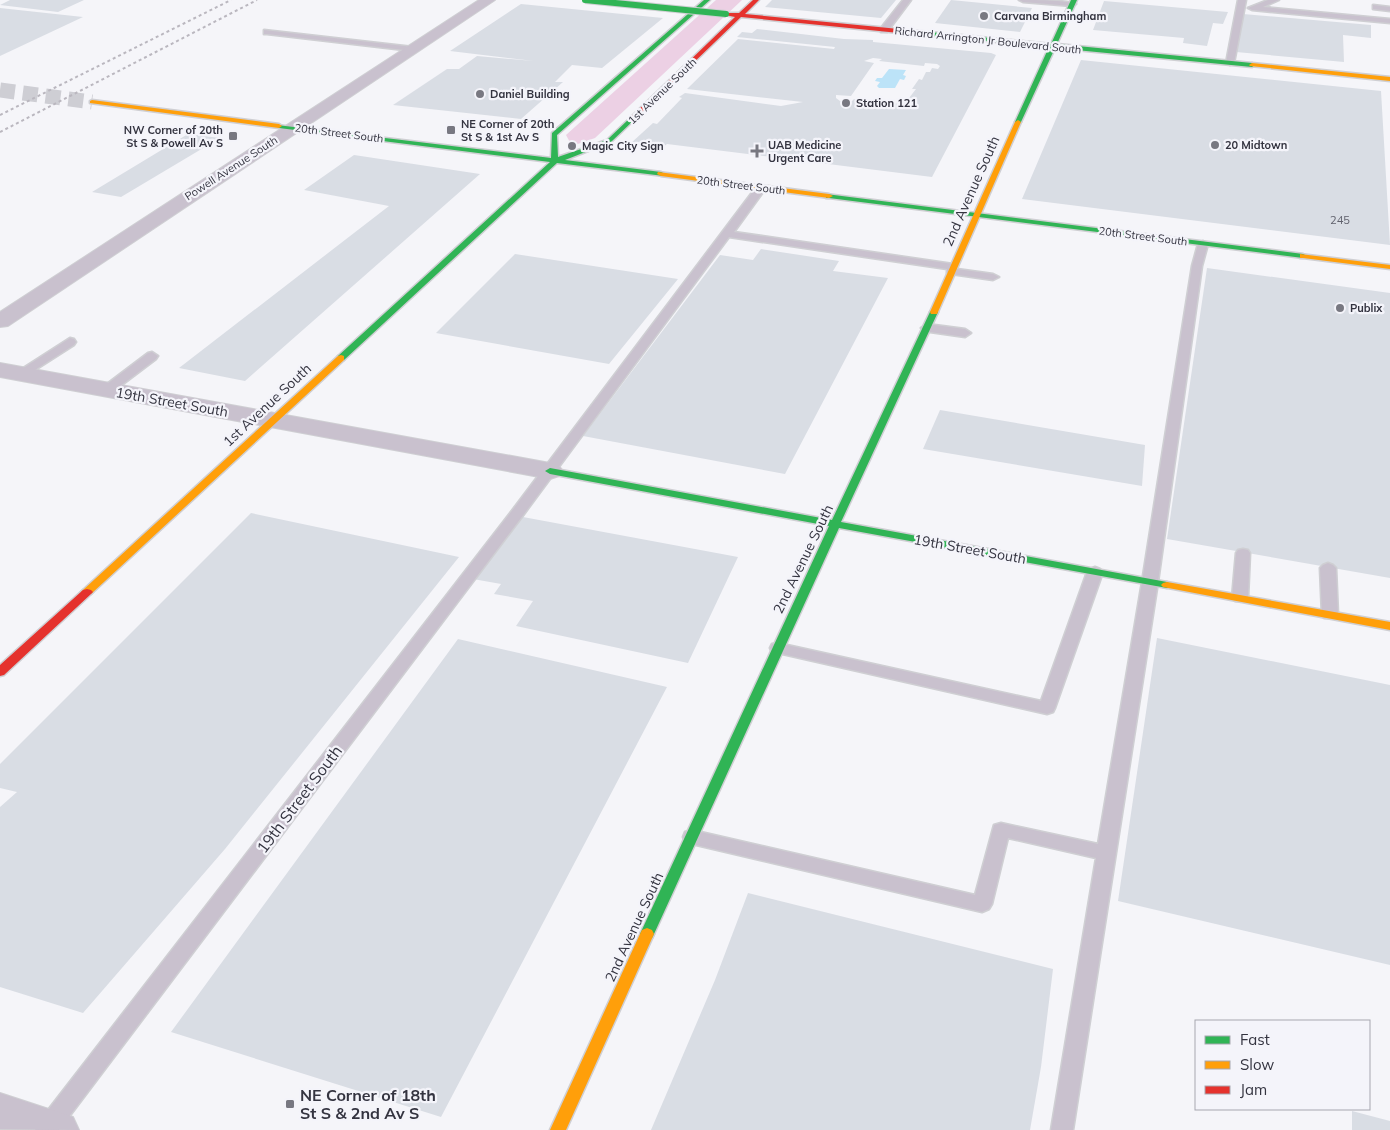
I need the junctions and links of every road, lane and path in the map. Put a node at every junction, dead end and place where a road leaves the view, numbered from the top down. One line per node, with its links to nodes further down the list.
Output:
1 (488, 0): 17 (street, Powell Avenue South)
2 (585, 0): 12 (street, Richard Arrington Jr Boulevard South, bridge)
3 (707, 0): 22 (street)
4 (756, 0): 12 (street, 1st Avenue South)
5 (906, 0): 14 (lane)
6 (1023, 0): 9 (lane)
7 (1242, 0): 18 (lane)
8 (1274, 0): 13 (lane)
9 (1073, 2): 16 (street, 2nd Avenue South)
10 (1376, 8): 11 (lane)
11 (1390, 9)
12 (740, 15): 14 (street, Richard Arrington Jr Boulevard South); 22 (street, 1st Avenue South)
13 (1390, 21)
14 (884, 30): 16 (street, Richard Arrington Jr Boulevard South)
15 (267, 32): 17 (lane)
16 (1054, 46): 18 (street, Richard Arrington Jr Boulevard South); 24 (street, 2nd Avenue South)
17 (414, 49): 21 (street, Powell Avenue South)
18 (1230, 64): 19 (street, Richard Arrington Jr Boulevard South)
19 (1390, 79)
20 (92, 102): 21 (street, 20th Street South)
21 (294, 127): 22 (street, 20th Street South); 30 (street, Powell Avenue South)
22 (555, 161): 23 (street, 20th Street South); 37 (street, 1st Avenue South)
23 (761, 188): 24 (street, 20th Street South); 25 (lane)
24 (976, 215): 26 (street, 20th Street South); 28 (street, 2nd Avenue South)
25 (727, 234): 28 (lane); 38 (lane)
26 (1202, 244): 27 (street, 20th Street South); 43 (lane)
27 (1390, 268)
28 (952, 269): 29 (lane); 31 (street, 2nd Avenue South)
29 (993, 277)
30 (0, 321)
31 (927, 328): 32 (lane); 39 (street, 2nd Avenue South)
32 (965, 333)
33 (70, 342): 35 (lane)
34 (152, 356): 36 (lane)
35 (10, 372): 36 (street, 19th Street South)
36 (107, 390): 37 (street, 19th Street South)
37 (272, 420): 38 (street, 19th Street South); 48 (street, 1st Avenue South)
38 (550, 471): 39 (street, 19th Street South); 52 (lane, 19th Street South)
39 (837, 524): 42 (street, 19th Street South); 47 (street, 2nd Avenue South)
40 (1243, 552): 44 (lane)
41 (1328, 568): 45 (lane)
42 (1094, 572): 43 (street, 19th Street South); 47 (lane)
43 (1150, 582): 44 (street, 19th Street South); 50 (lane)
44 (1240, 598): 45 (street, 19th Street South)
45 (1330, 615): 46 (street, 19th Street South)
46 (1390, 626)
47 (778, 648): 49 (street, 2nd Avenue South)
48 (0, 672)
49 (692, 837): 50 (lane); 53 (street, 2nd Avenue South)
50 (1106, 853): 54 (lane)
51 (0, 1111): 52 (street)
52 (51, 1129)
53 (558, 1130)
54 (1062, 1130)

